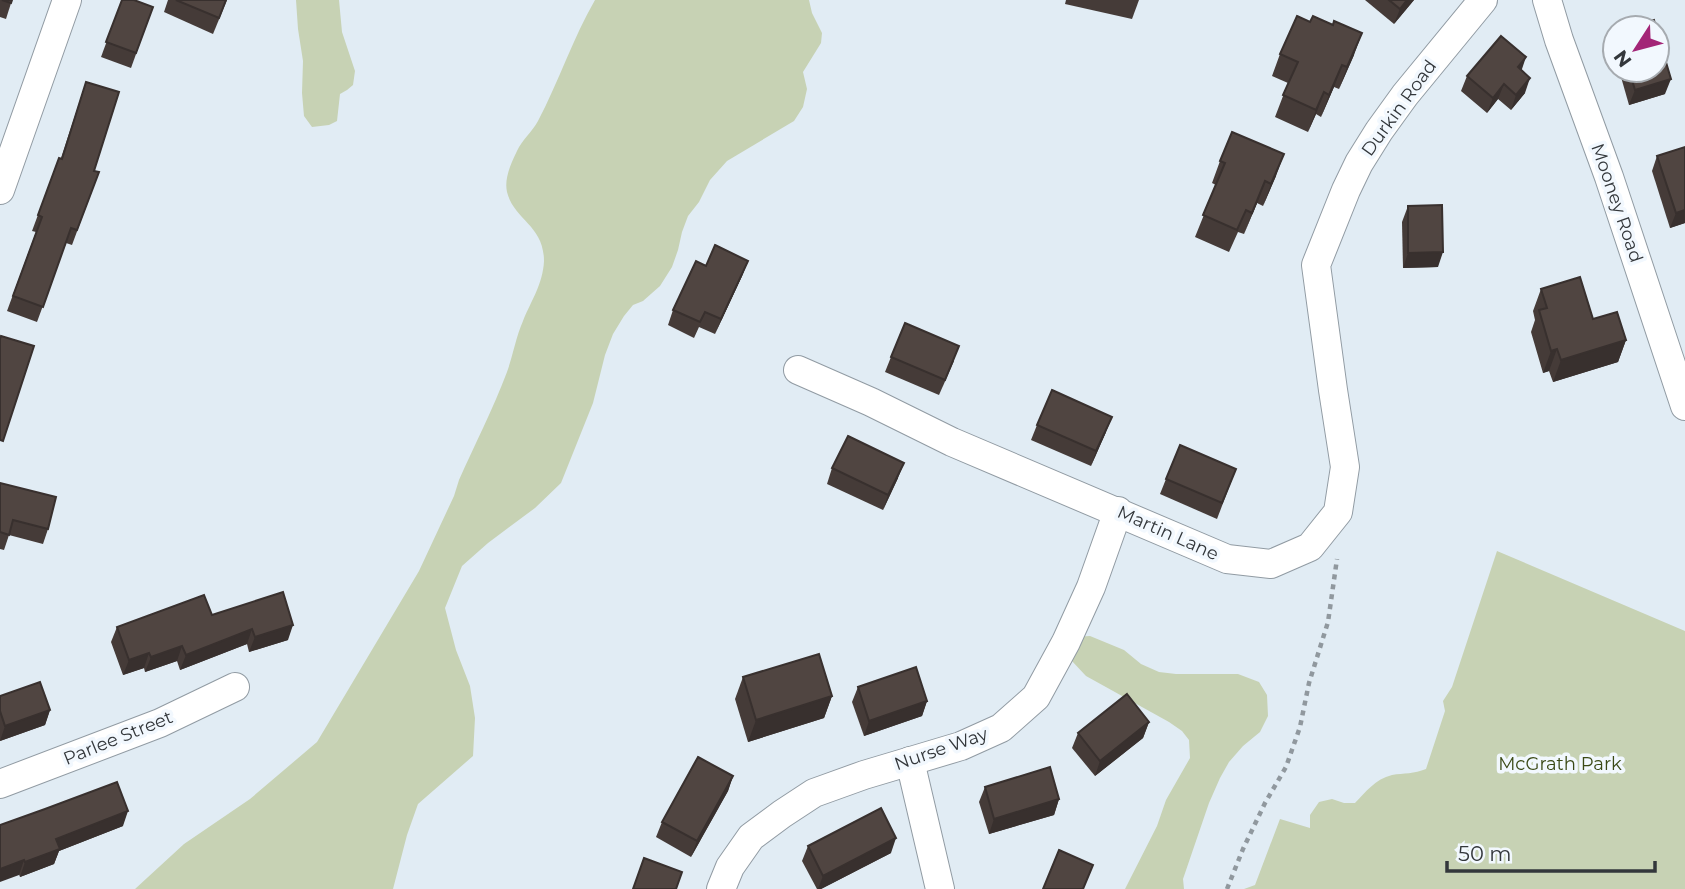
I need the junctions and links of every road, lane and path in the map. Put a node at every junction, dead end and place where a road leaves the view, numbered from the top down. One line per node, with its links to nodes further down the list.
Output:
1 (67, 0): 4 (street)
2 (1483, 0): 5 (street, Durkin Road)
3 (1547, 0): 7 (street, Mooney Road)
4 (0, 191)
5 (1316, 265): 9 (street, Martin Lane)
6 (798, 370): 8 (street, Martin Lane)
7 (1685, 407)
8 (1118, 511): 9 (street, Martin Lane); 11 (street, Nurse Way)
9 (1338, 512): 15 (path)
10 (235, 687): 12 (street, Parlee Street)
11 (910, 761): 13 (street, Nurse Way); 14 (street)
12 (0, 784)
13 (721, 889)
14 (940, 889)
15 (1227, 889)

